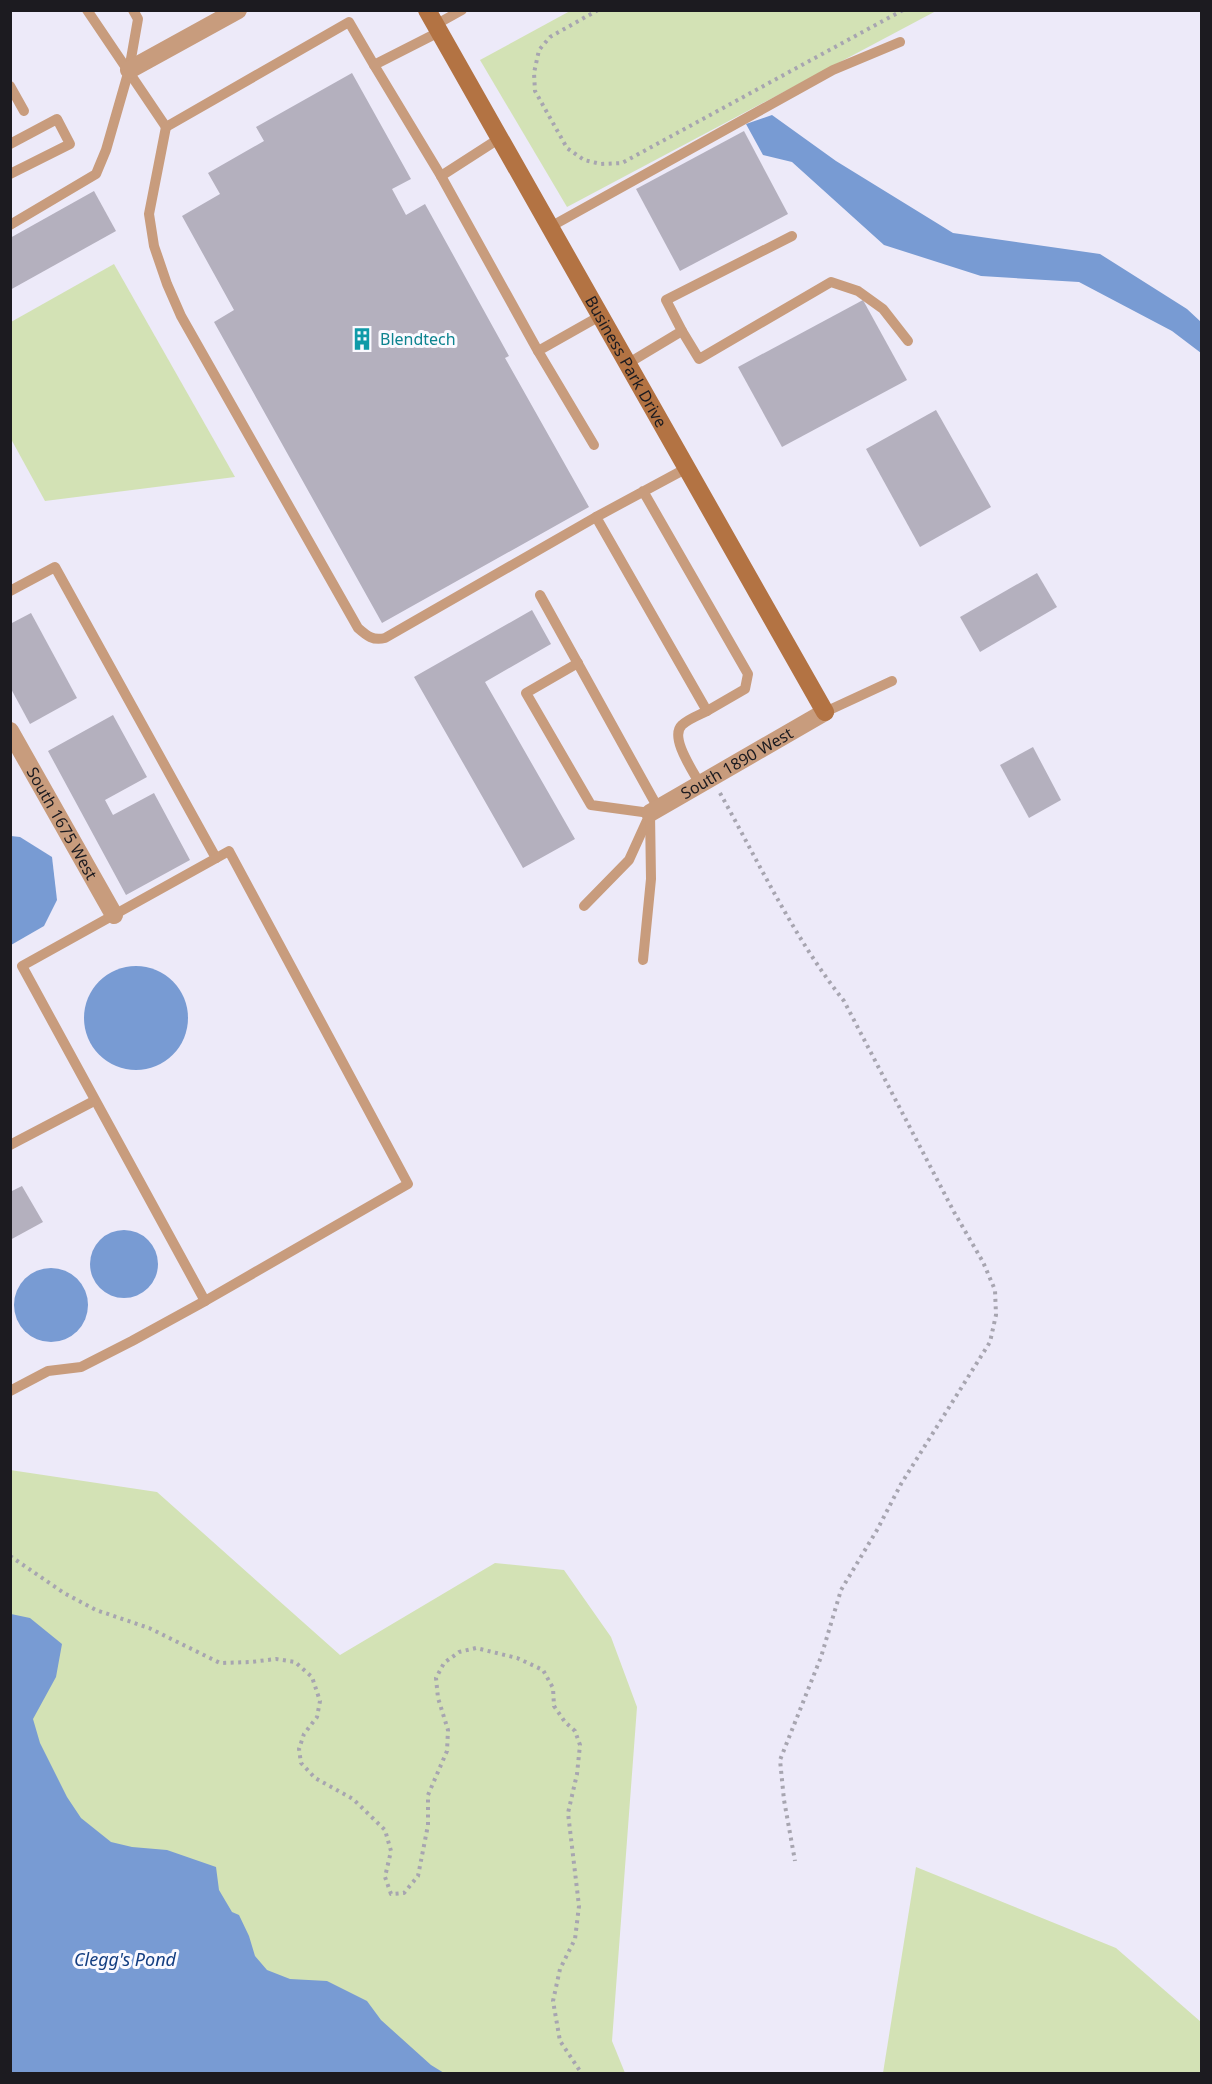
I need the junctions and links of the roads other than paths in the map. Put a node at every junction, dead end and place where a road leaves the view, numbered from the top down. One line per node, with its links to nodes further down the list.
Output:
1 (87, 10): 8 (lane)
2 (133, 10): 8 (lane)
3 (238, 10): 8 (street)
4 (462, 10): 5 (lane)
5 (434, 22): 7 (lane); 12 (street, Business Park Drive)
6 (900, 42): 17 (lane)
7 (374, 64): 11 (lane); 15 (lane)
8 (129, 70): 11 (lane); 16 (lane)
9 (10, 86): 10 (lane)
10 (24, 111)
11 (166, 127): 27 (lane)
12 (500, 138): 15 (lane); 17 (street, Business Park Drive)
13 (10, 144): 14 (lane)
14 (10, 174)
15 (441, 176): 22 (lane)
16 (10, 225)
17 (550, 227): 19 (street, Business Park Drive)
18 (792, 236): 20 (lane)
19 (600, 316): 22 (lane); 23 (street, Business Park Drive)
20 (682, 330): 21 (lane); 23 (lane)
21 (908, 341)
22 (538, 351): 24 (lane)
23 (627, 364): 25 (street, Business Park Drive)
24 (594, 445)
25 (687, 468): 26 (lane); 33 (street, Business Park Drive)
26 (643, 491): 27 (lane); 32 (lane)
27 (596, 517): 32 (lane)
28 (10, 591): 37 (lane)
29 (540, 595): 30 (lane)
30 (578, 663): 36 (lane); 36 (lane)
31 (892, 681): 33 (lane)
32 (707, 711): 35 (lane)
33 (825, 712): 35 (street, South 1890 West)
34 (10, 731): 39 (street, South 1675 West)
35 (706, 781): 36 (street, South 1890 West)
36 (654, 811): 38 (lane); 40 (lane)
37 (216, 858): 39 (lane); 43 (lane)
38 (584, 906)
39 (114, 915): 41 (lane)
40 (643, 960)
41 (94, 1101): 42 (lane); 43 (lane)
42 (10, 1145)
43 (205, 1301): 44 (lane)
44 (10, 1391)

